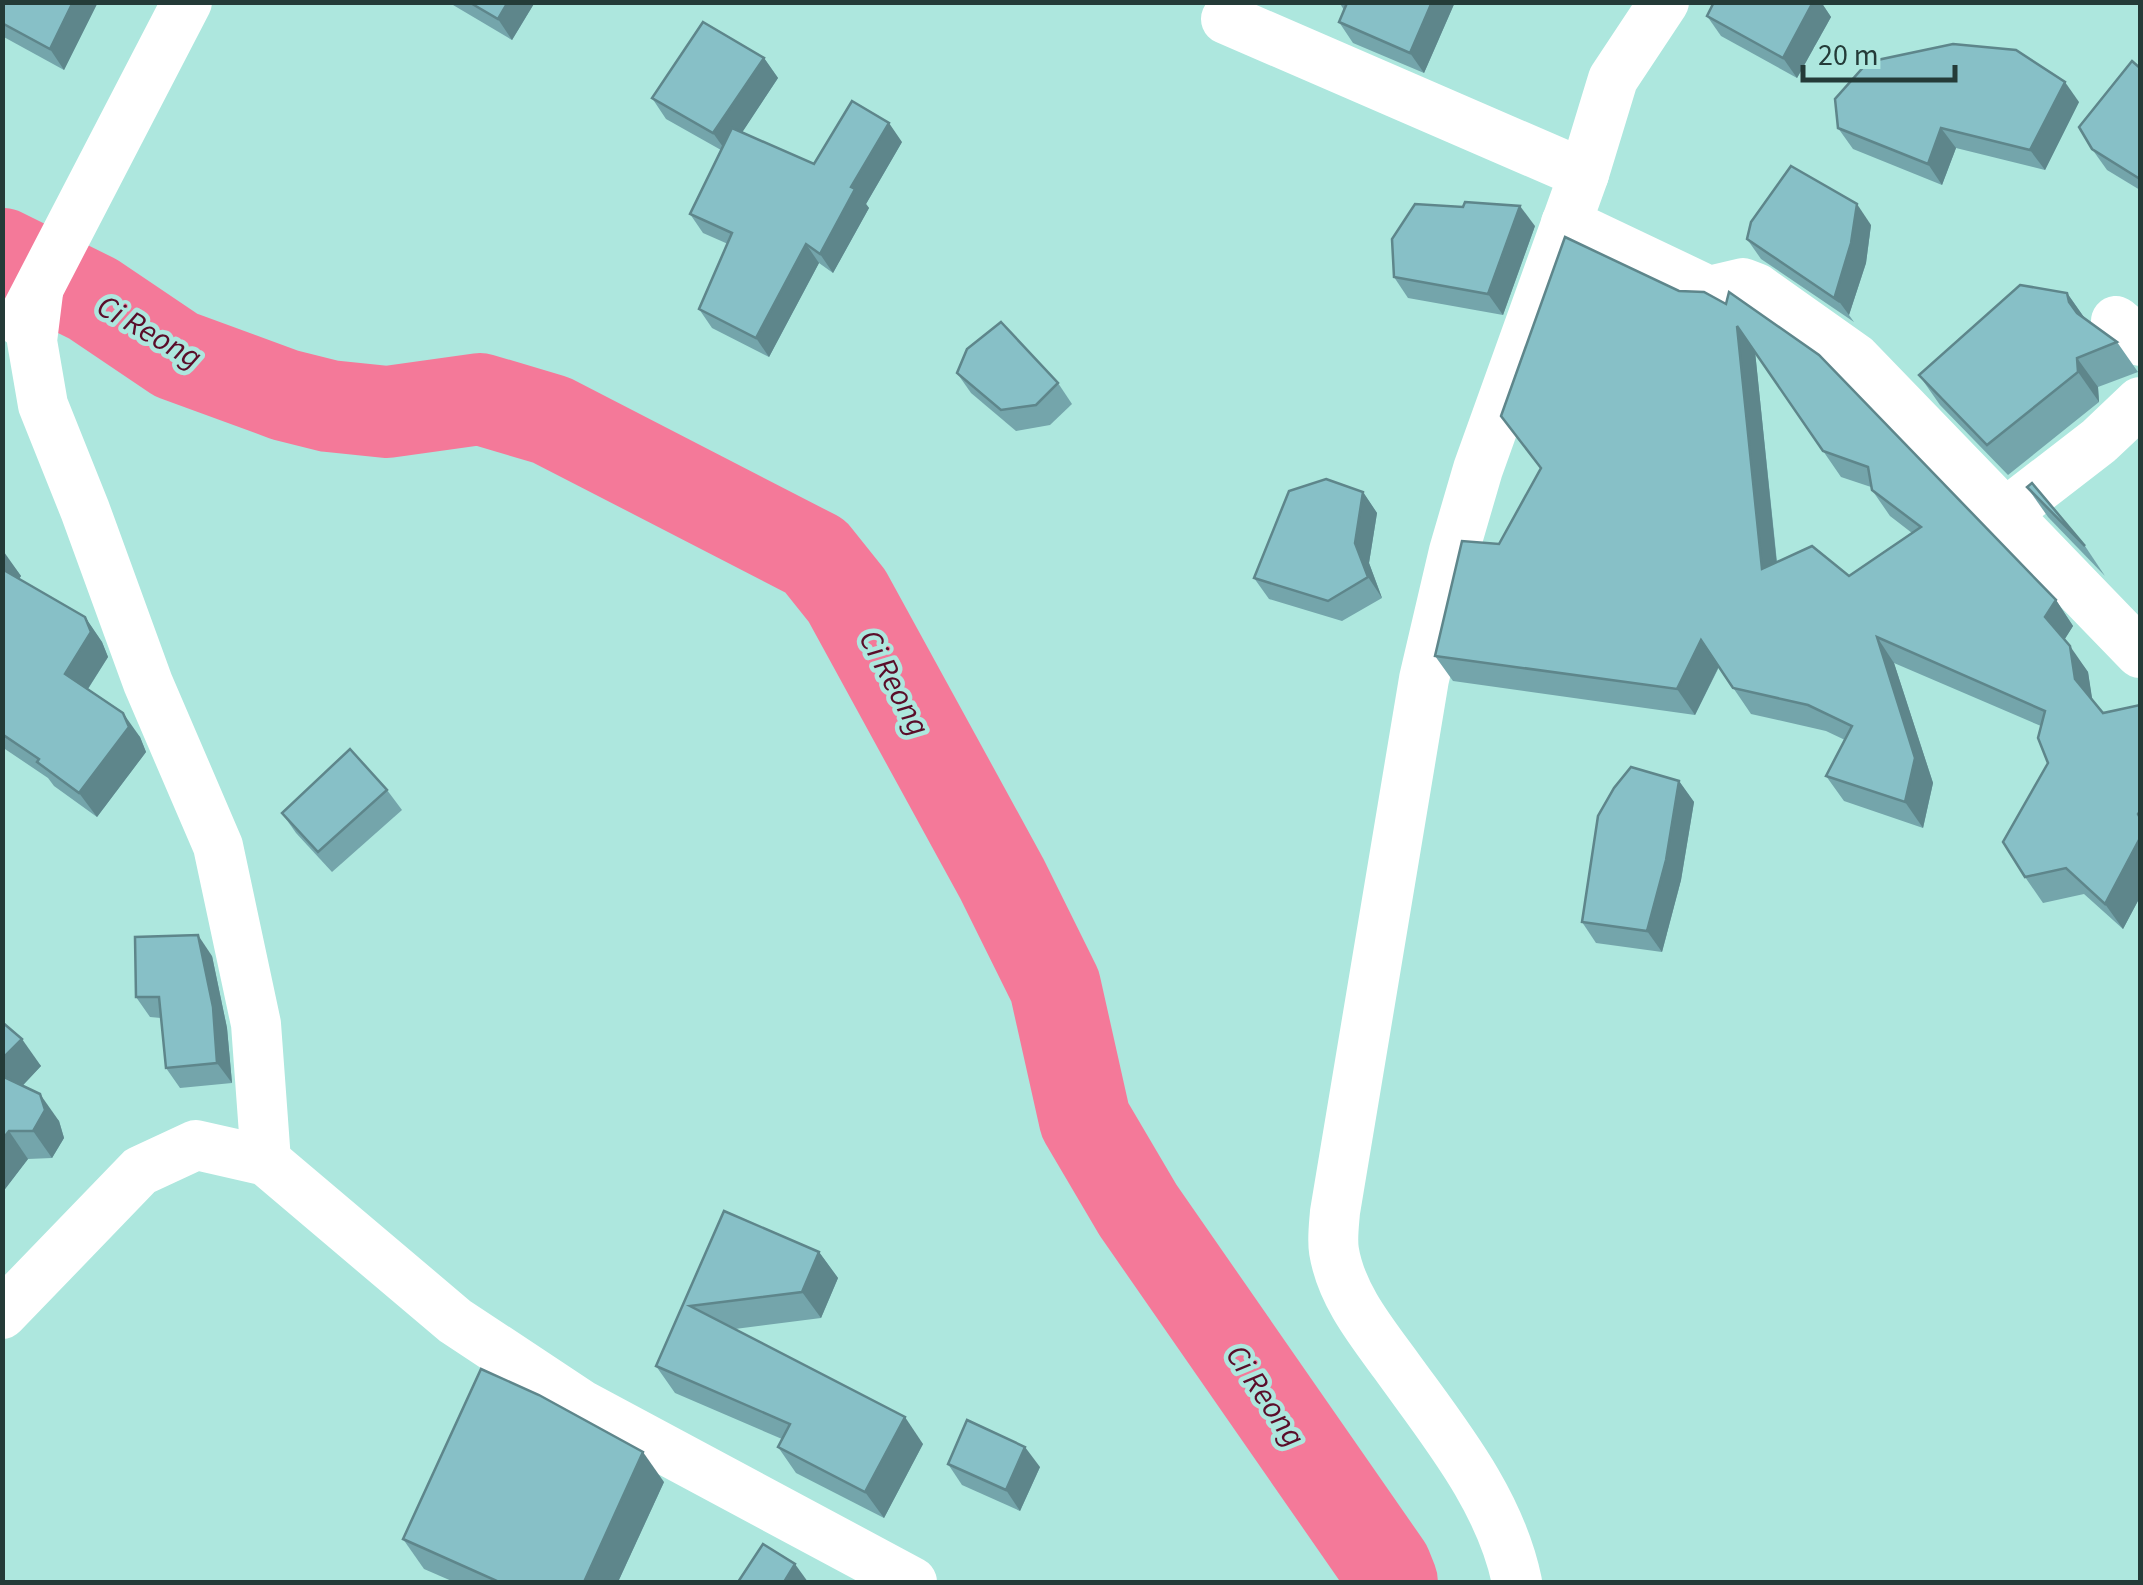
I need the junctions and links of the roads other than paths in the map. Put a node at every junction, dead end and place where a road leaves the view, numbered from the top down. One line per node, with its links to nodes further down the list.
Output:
1 (186, 2): 6 (street)
2 (1664, 2): 4 (street)
3 (1226, 19): 4 (street)
4 (1584, 174): 5 (street)
5 (1566, 222): 9 (street); 14 (street)
6 (38, 294): 7 (street); 11 (street)
7 (2, 352)
8 (2140, 402): 9 (street)
9 (2006, 512): 10 (street)
10 (2140, 653)
11 (266, 1162): 12 (street); 13 (street)
12 (2, 1314)
13 (912, 1582)
14 (1517, 1582)

